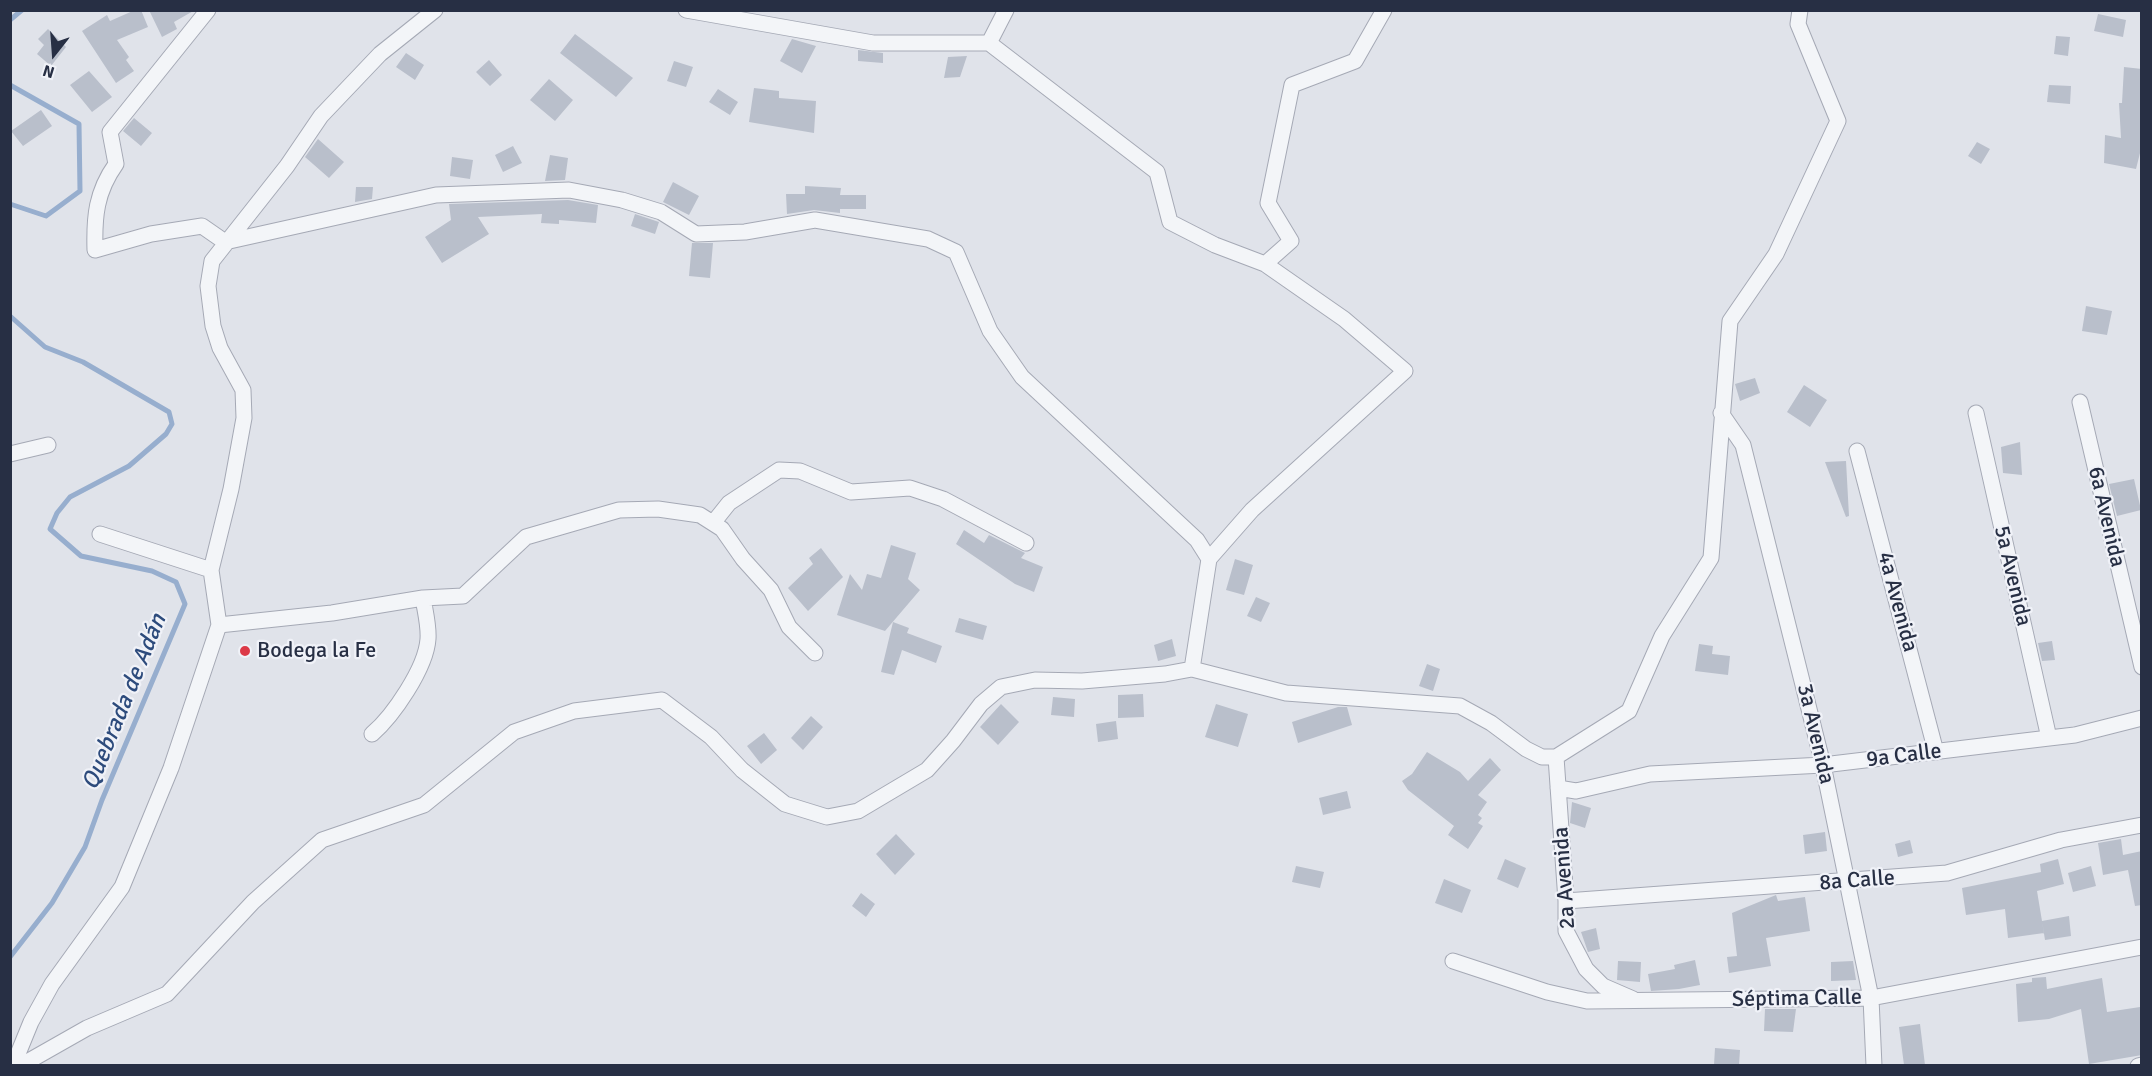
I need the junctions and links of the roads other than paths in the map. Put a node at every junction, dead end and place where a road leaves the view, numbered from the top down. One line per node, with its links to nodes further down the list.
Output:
1 (208, 10): 8 (street)
2 (435, 10): 8 (street)
3 (686, 10): 7 (street)
4 (1006, 10): 7 (street)
5 (1384, 10): 9 (street)
6 (1800, 10): 11 (street)
7 (989, 43): 9 (street)
8 (225, 242): 19 (street); 20 (street)
9 (1265, 264): 19 (street)
10 (2080, 402): 24 (street, 6a Avenida)
11 (1721, 413): 30 (street); 31 (street, 3a Avenida)
12 (1976, 413): 28 (street, 5a Avenida)
13 (48, 444): 15 (street)
14 (1857, 451): 29 (street, 4a Avenida)
15 (10, 454)
16 (713, 523): 18 (street); 21 (street); 23 (street)
17 (100, 534): 20 (street)
18 (1026, 543)
19 (1209, 559): 25 (street)
20 (211, 570): 22 (street)
21 (423, 598): 22 (street); 27 (street)
22 (219, 625): 40 (street)
23 (815, 653)
24 (2142, 667)
25 (1192, 669): 30 (street); 41 (street)
26 (2142, 718): 28 (street, 9a Calle)
27 (372, 734)
28 (2049, 738): 29 (street, 9a Calle)
29 (1936, 752): 31 (street, 9a Calle)
30 (1556, 757): 32 (street, 2a Avenida)
31 (1823, 765): 32 (street, 9a Calle); 34 (street, 3a Avenida)
32 (1558, 788): 35 (street, 2a Avenida)
33 (2142, 825): 34 (street, 8a Calle)
34 (1847, 882): 35 (street, 8a Calle); 38 (street, 3a Avenida)
35 (1566, 901): 39 (street, 2a Avenida)
36 (2142, 947): 38 (street, Séptima Calle)
37 (1453, 961): 39 (street, Séptima Calle)
38 (1871, 998): 39 (street, Séptima Calle); 42 (street, 3a Avenida)
39 (1638, 1002)
40 (13, 1065)
41 (20, 1065)
42 (1874, 1065)

